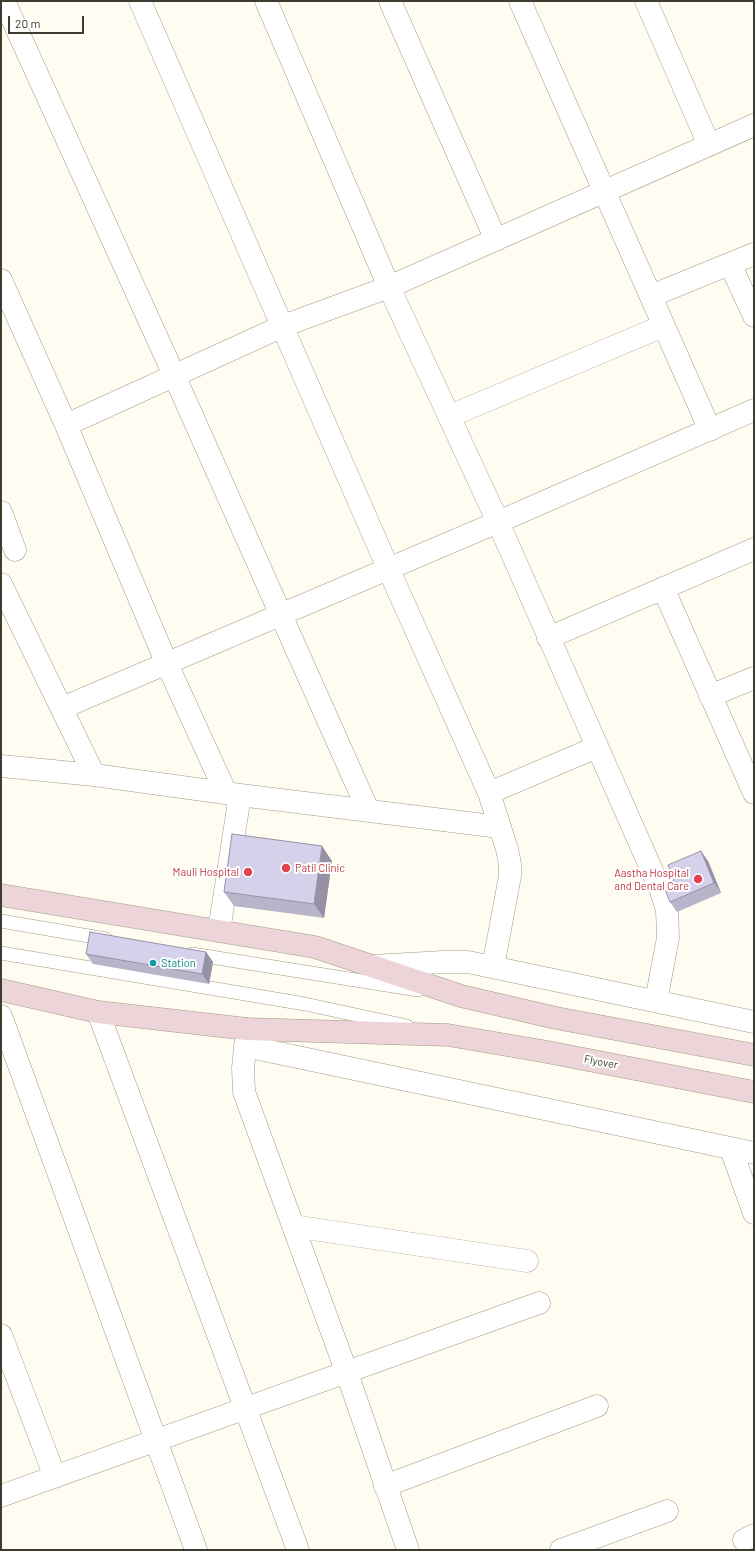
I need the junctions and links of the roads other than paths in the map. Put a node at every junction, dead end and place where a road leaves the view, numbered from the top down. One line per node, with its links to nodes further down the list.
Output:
1 (4, 1): 19 (street)
2 (140, 1): 17 (street)
3 (266, 1): 14 (street)
4 (390, 1): 10 (street)
5 (520, 1): 9 (street)
6 (646, 1): 8 (street)
7 (754, 125): 8 (street)
8 (709, 145): 9 (street)
9 (604, 192): 10 (street); 15 (street)
10 (496, 240): 14 (street)
11 (754, 254): 12 (street)
12 (730, 264): 15 (street); 16 (street)
13 (1, 280): 22 (street)
14 (390, 287): 17 (street); 21 (street)
15 (651, 296): 18 (street)
16 (754, 316)
17 (283, 326): 19 (street); 28 (street)
18 (663, 326): 21 (street); 23 (street)
19 (174, 375): 22 (street); 31 (street)
20 (754, 410): 23 (street)
21 (450, 416): 25 (street)
22 (66, 425): 33 (street)
23 (710, 430): 25 (street)
24 (1, 512): 27 (street)
25 (498, 522): 28 (street); 32 (street)
26 (754, 549): 30 (street)
27 (15, 550)
28 (388, 568): 31 (street); 40 (street)
29 (1, 584): 36 (street)
30 (663, 588): 32 (street); 35 (street)
31 (281, 614): 33 (street); 43 (street)
32 (548, 638): 37 (street)
33 (167, 664): 36 (street); 42 (street)
34 (754, 678): 35 (street)
35 (710, 696): 41 (street)
36 (62, 708): 39 (street)
37 (597, 747): 40 (street); 55 (street)
38 (1, 766): 39 (street)
39 (94, 775): 42 (street)
40 (488, 793): 44 (street)
41 (754, 793)
42 (233, 794): 43 (street); 47 (street)
43 (368, 810): 44 (street)
44 (500, 827): 52 (street)
45 (1, 895): 47 (main road)
46 (1, 921): 48 (lane)
47 (219, 931): 51 (main road)
48 (117, 941)
49 (179, 952): 54 (lane)
50 (1, 953): 59 (lane)
51 (371, 966): 52 (street); 54 (main road)
52 (493, 967): 55 (street)
53 (1, 990): 56 (main road, Flyover)
54 (461, 996): 61 (main road)
55 (656, 1002): 58 (street)
56 (98, 1012): 60 (main road, Flyover); 72 (street)
57 (1, 1016): 73 (street)
58 (754, 1022)
59 (448, 1035): 60 (main road, Flyover); 62 (main road, Flyover)
60 (246, 1037): 63 (street); 66 (street)
61 (754, 1055)
62 (754, 1092)
63 (732, 1149): 64 (street); 65 (street)
64 (754, 1153)
65 (754, 1213)
66 (293, 1226): 67 (street); 70 (street)
67 (527, 1261)
68 (539, 1303): 70 (street)
69 (1, 1336): 74 (street)
70 (346, 1373): 72 (street); 75 (street)
71 (597, 1406): 75 (street)
72 (245, 1408): 73 (street); 79 (street)
73 (156, 1440): 74 (street); 78 (street)
74 (55, 1477): 76 (street)
75 (385, 1486): 80 (street)
76 (1, 1496)
77 (667, 1511): 81 (street)
78 (196, 1550)
79 (298, 1550)
80 (408, 1550)
81 (561, 1550)

